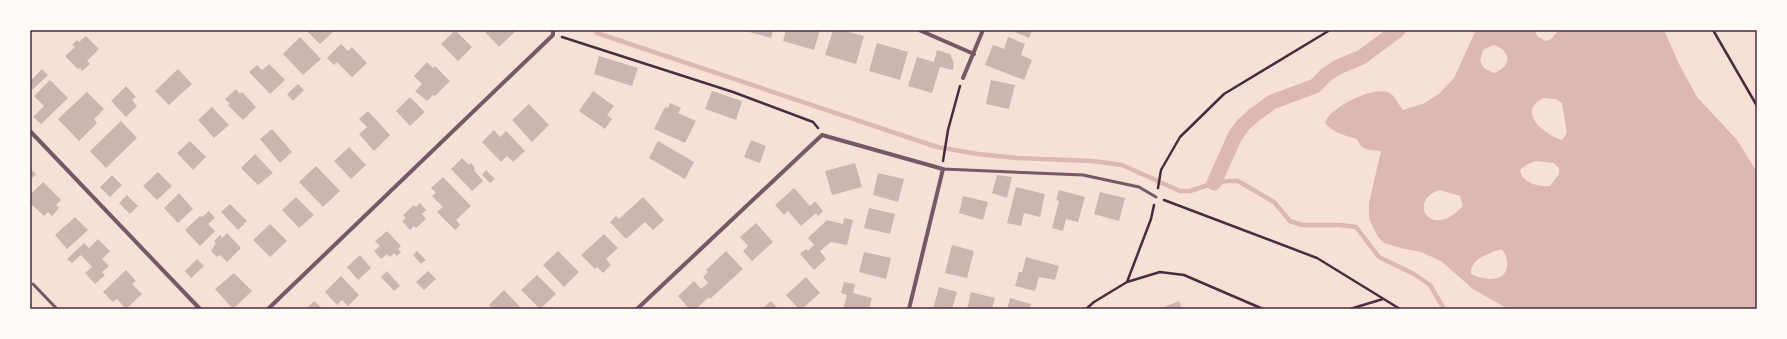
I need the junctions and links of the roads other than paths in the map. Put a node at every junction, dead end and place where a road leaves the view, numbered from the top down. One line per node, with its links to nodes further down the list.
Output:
1 (919, 30): 4 (street)
2 (983, 30): 4 (street)
3 (553, 32): 12 (street)
4 (974, 54): 5 (street)
5 (963, 78)
6 (30, 131): 11 (street)
7 (943, 169): 8 (lane); 13 (street); 14 (street)
8 (1156, 197)
9 (33, 284): 10 (lane)
10 (57, 309)
11 (200, 309)
12 (268, 309)
13 (637, 309)
14 (908, 309)

